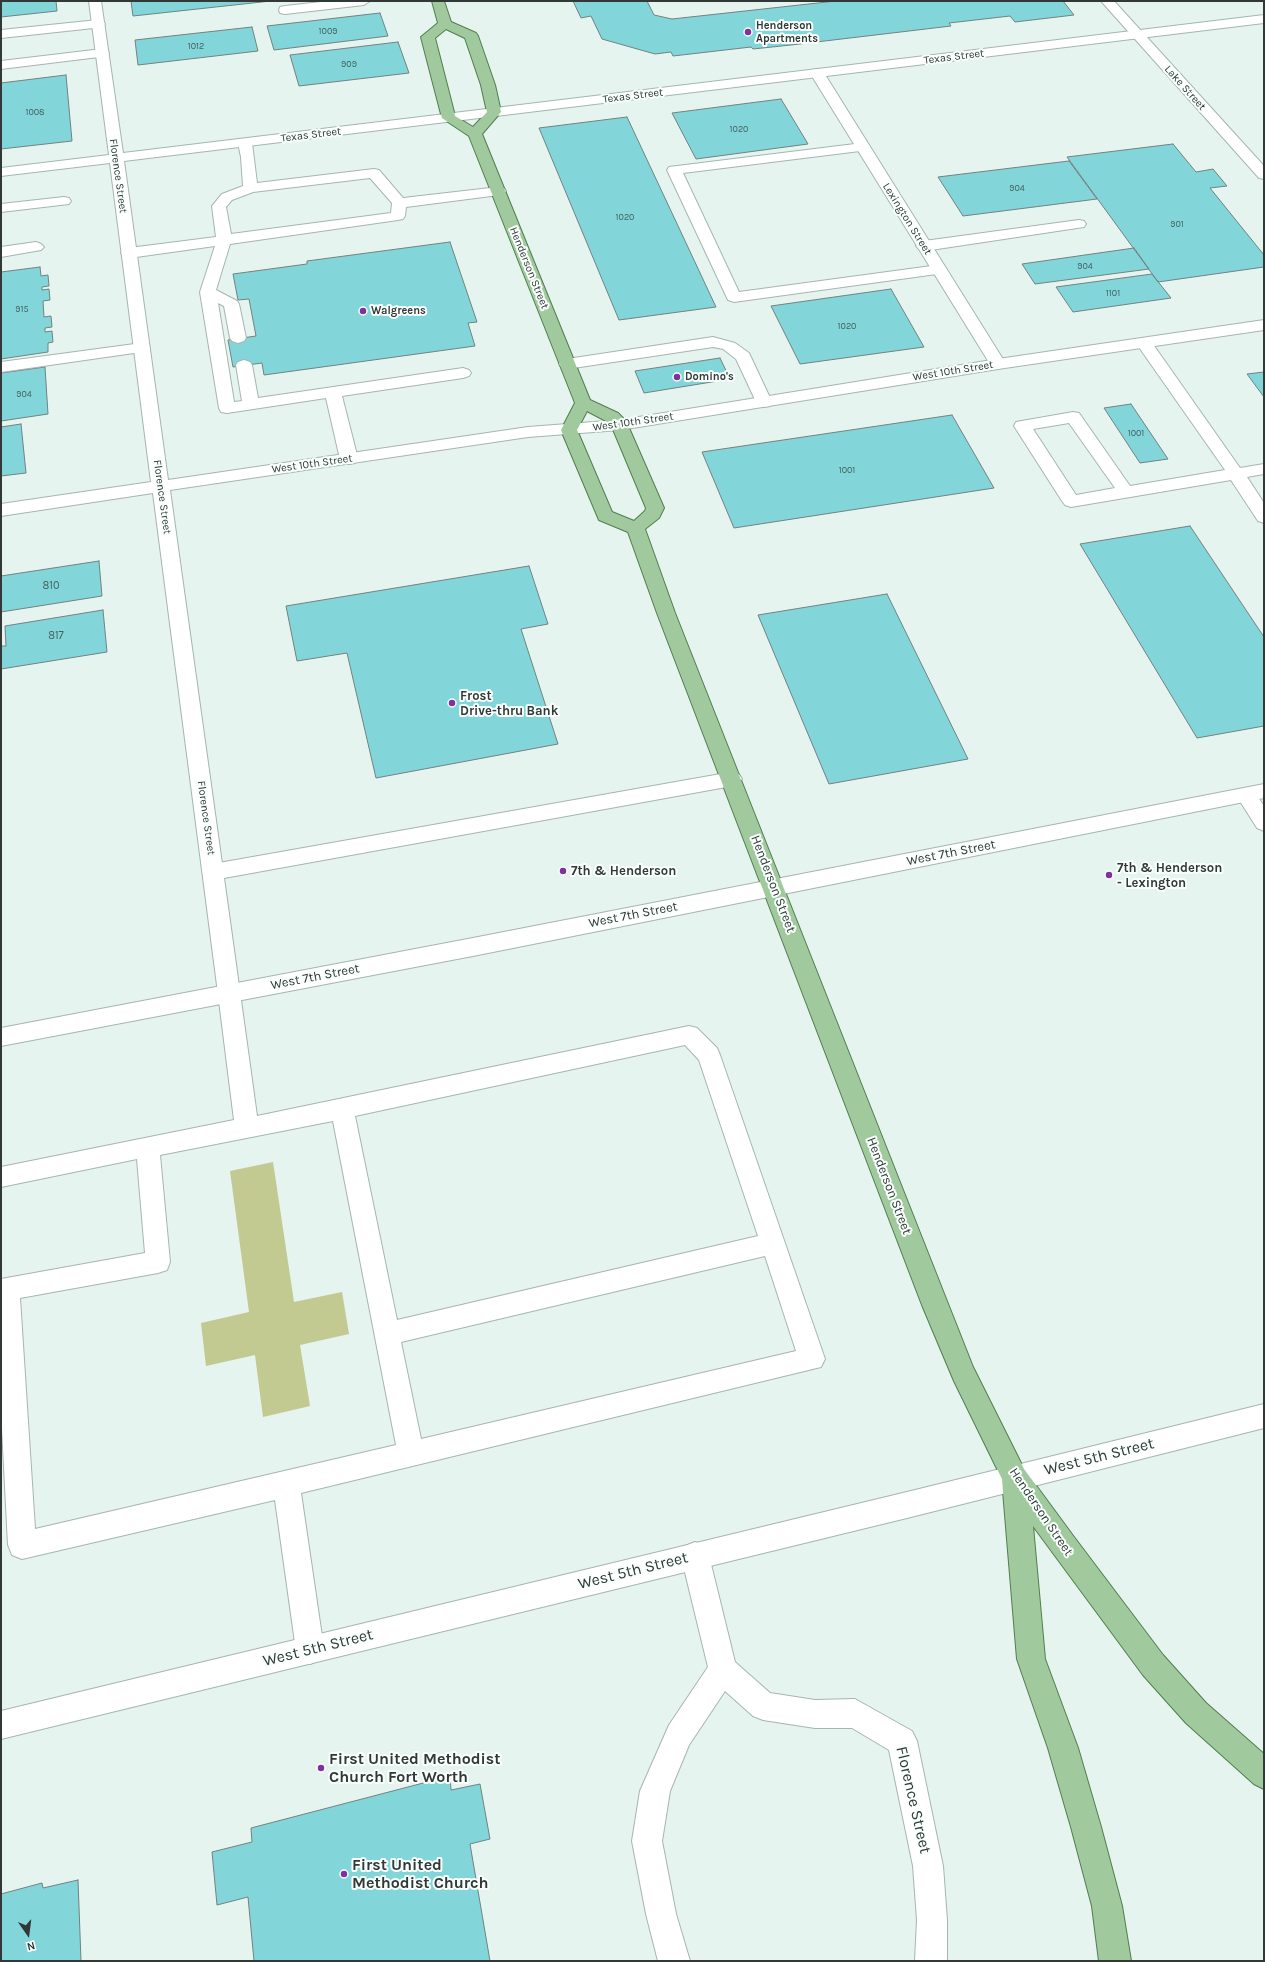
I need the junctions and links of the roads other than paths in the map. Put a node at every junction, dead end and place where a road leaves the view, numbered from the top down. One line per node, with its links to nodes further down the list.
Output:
1 (95, 1): 7 (street, Florence Street)
2 (364, 1): 5 (street)
3 (438, 1): 8 (main road)
4 (1106, 1): 10 (street, Lake Street)
5 (285, 10)
6 (1264, 19): 10 (street, Texas Street)
7 (98, 24): 9 (street); 11 (street, Florence Street)
8 (444, 24): 14 (main road); 15 (main road)
9 (1, 34)
10 (1137, 35): 13 (street, Texas Street); 21 (street, Lake Street)
11 (102, 53): 12 (street); 19 (street, Florence Street)
12 (1, 65)
13 (816, 74): 14 (street, Texas Street); 18 (street, Lexington Street)
14 (494, 112): 15 (street, Texas Street); 16 (main road)
15 (449, 118): 16 (main road); 17 (street, Texas Street)
16 (475, 134): 23 (main road, Henderson Street)
17 (245, 142): 19 (street, Texas Street); 22 (street)
18 (862, 147): 29 (street, Lexington Street); 33 (street)
19 (116, 158): 20 (street, Texas Street); 32 (street, Florence Street)
20 (1, 172)
21 (1264, 175)
22 (250, 188): 25 (street); 28 (street)
23 (499, 191): 25 (street); 39 (main road, Henderson Street)
24 (64, 201): 26 (street)
25 (398, 203): 28 (street)
26 (1, 208)
27 (1079, 224): 29 (street)
28 (224, 240): 32 (street); 34 (street)
29 (924, 246): 33 (street, Lexington Street)
30 (36, 247): 31 (street)
31 (1, 252)
32 (129, 253): 38 (street, Florence Street)
33 (939, 270): 40 (street, Lexington Street)
34 (208, 292): 36 (street); 47 (street)
35 (1264, 325): 37 (street, West 10th Street)
36 (238, 338)
37 (1144, 343): 40 (street, West 10th Street); 52 (street)
38 (142, 348): 42 (street); 53 (street, Florence Street)
39 (567, 364): 45 (street); 46 (main road, Henderson Street)
40 (998, 364): 45 (street, West 10th Street)
41 (244, 365): 47 (street)
42 (1, 367)
43 (463, 373): 44 (street)
44 (333, 392): 47 (street); 50 (street)
45 (764, 402): 48 (street, West 10th Street)
46 (583, 403): 48 (main road); 49 (main road)
47 (251, 404)
48 (620, 425): 49 (street, West 10th Street); 57 (main road)
49 (569, 430): 50 (street, West 10th Street); 57 (main road)
50 (349, 459): 53 (street, West 10th Street)
51 (1264, 469): 52 (street)
52 (1236, 474): 54 (street); 56 (street)
53 (161, 486): 55 (street, West 10th Street); 61 (street, Florence Street)
54 (1126, 492): 54 (street)
55 (1, 510)
56 (1264, 517)
57 (636, 528): 58 (main road, Henderson Street)
58 (732, 779): 61 (street); 62 (main road, Henderson Street)
59 (1255, 793): 60 (street); 62 (street, West 7th Street)
60 (1264, 823)
61 (213, 872): 63 (street, Florence Street)
62 (774, 887): 63 (street, West 7th Street); 74 (main road, Henderson Street)
63 (229, 993): 64 (street, West 7th Street); 66 (street, Florence Street)
64 (1, 1037)
65 (342, 1109): 66 (street); 69 (street); 71 (street)
66 (247, 1128): 67 (street)
67 (148, 1147): 68 (street); 70 (street)
68 (1, 1177)
69 (773, 1243): 71 (street); 73 (street)
70 (4, 1290): 75 (street)
71 (387, 1334): 73 (street)
72 (1264, 1416): 74 (street, West 5th Street)
73 (411, 1455): 75 (street)
74 (1015, 1478): 76 (street, West 5th Street); 80 (main road, Henderson Street); 83 (main road)
75 (286, 1484): 77 (street)
76 (695, 1556): 77 (street, West 5th Street); 78 (street)
77 (310, 1650): 79 (street, West 5th Street)
78 (723, 1670): 81 (street); 82 (street, Florence Street)
79 (1, 1725)
80 (1264, 1774)
81 (674, 1961)
82 (931, 1961)
83 (1115, 1961)

